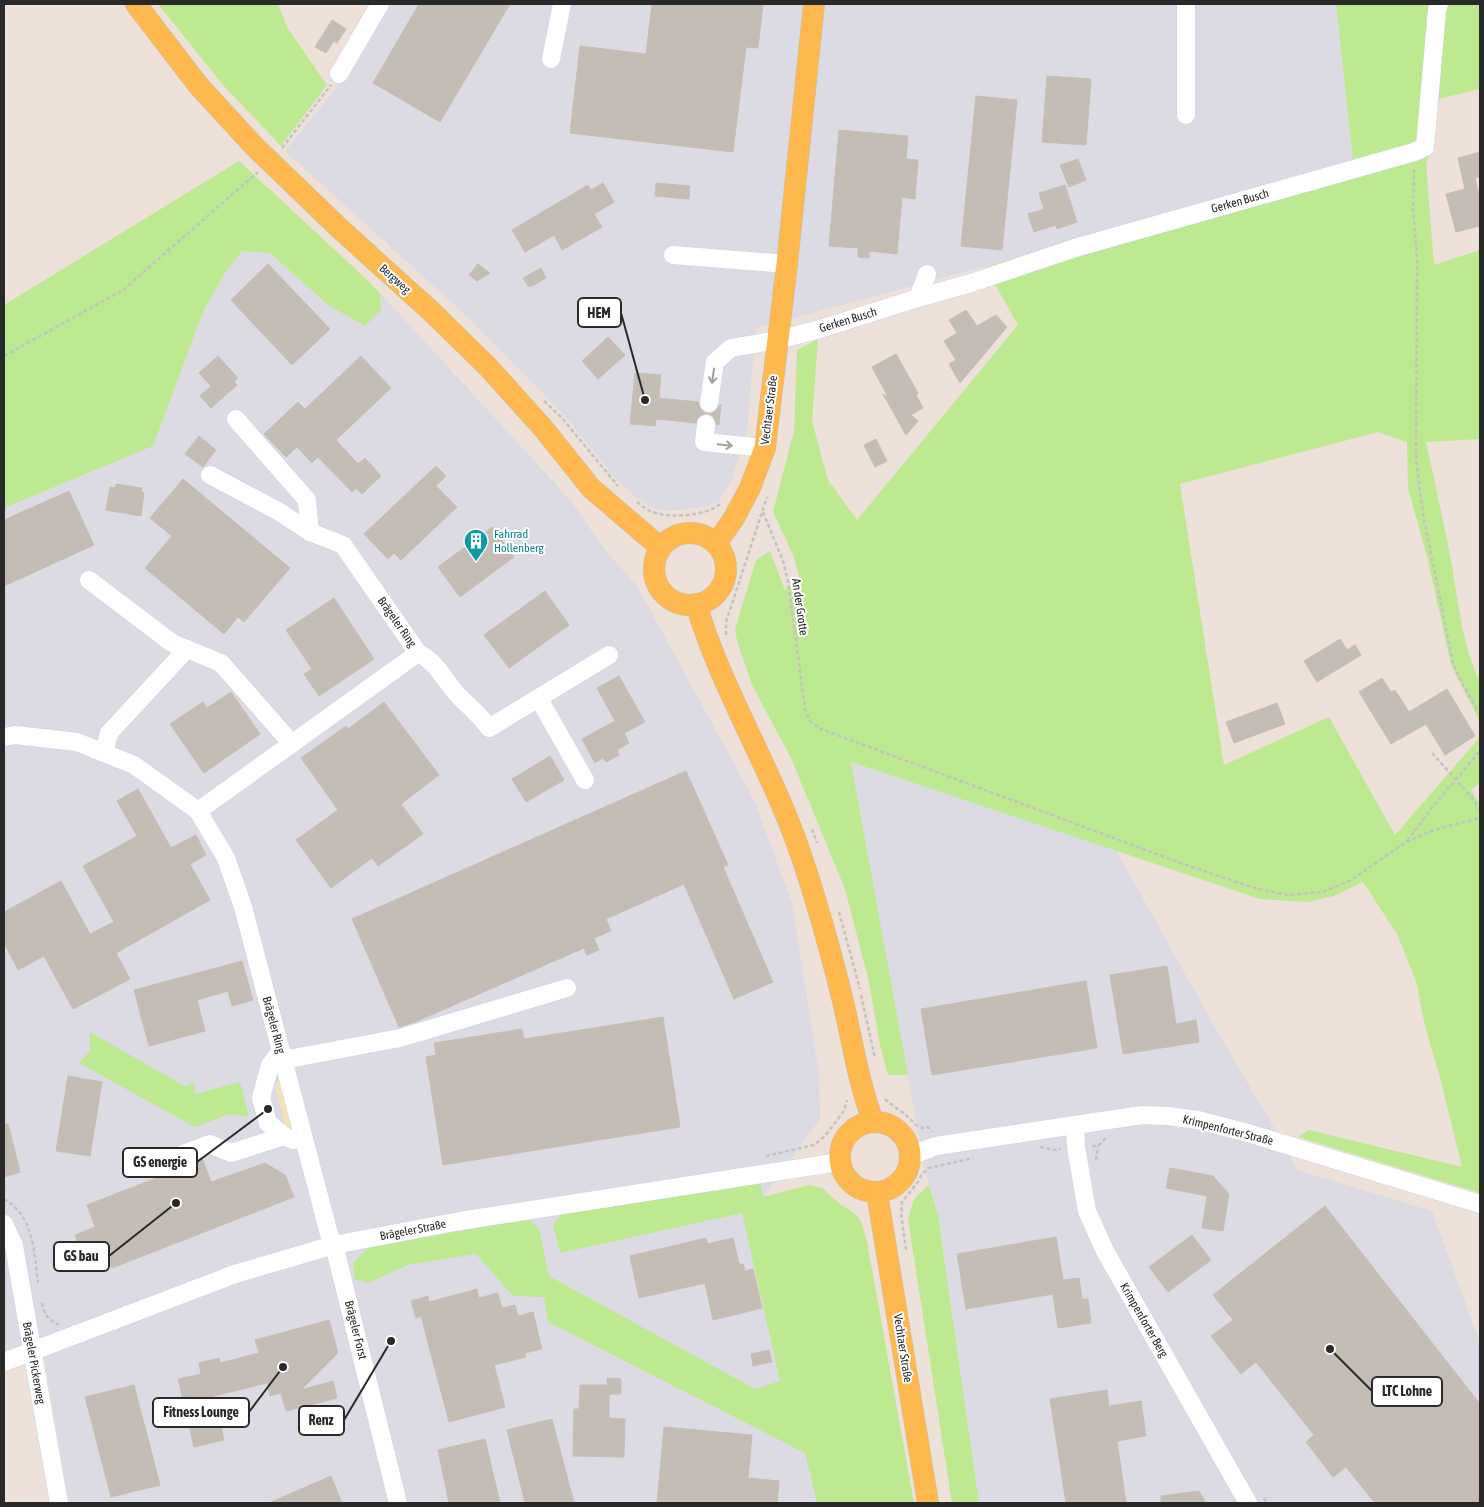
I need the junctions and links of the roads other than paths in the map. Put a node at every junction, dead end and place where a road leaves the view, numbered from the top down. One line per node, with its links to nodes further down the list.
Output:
1 (136, 4): 22 (main road, Bergweg)
2 (380, 4): 8 (street)
3 (562, 4): 7 (street)
4 (814, 4): 11 (main road, Vechtaer Straße)
5 (1186, 4): 9 (street)
6 (1439, 4): 13 (street, Gerken Busch)
7 (551, 59)
8 (339, 74)
9 (1186, 115)
10 (673, 254): 11 (street)
11 (787, 264): 14 (main road, Vechtaer Straße)
12 (927, 274): 13 (street)
13 (918, 298): 14 (street, Gerken Busch)
14 (778, 340): 15 (street, Gerken Busch, one-way to 15); 18 (main road, Vechtaer Straße)
15 (709, 403)
16 (236, 419): 20 (street)
17 (706, 424): 18 (street, one-way to 18)
18 (765, 448): 21 (main road, Vechtaer Straße)
19 (210, 475): 20 (street, Brägeler Ring)
20 (310, 532): 26 (street, Brägeler Ring)
21 (716, 544): 22 (main road); 24 (main road)
22 (660, 548): 24 (main road)
23 (89, 580): 25 (street)
24 (696, 604): 36 (main road)
25 (187, 649): 30 (street); 31 (street)
26 (418, 653): 28 (street); 30 (street, Brägeler Ring)
27 (609, 655): 28 (street)
28 (539, 699): 32 (street)
29 (4, 737): 31 (street, Brägeler Ring)
30 (292, 744): 33 (street, Brägeler Ring)
31 (104, 753): 33 (street, Brägeler Ring)
32 (585, 780)
33 (198, 811): 35 (street, Brägeler Ring)
34 (568, 988): 35 (street)
35 (282, 1056): 38 (street); 39 (street, Brägeler Ring)
36 (873, 1121): 40 (main road); 41 (main road)
37 (1075, 1125): 40 (street, Krimpenforter Straße); 44 (street, Krimpenforter Straße); 49 (street, Krimpenforter Berg)
38 (281, 1134): 39 (street); 42 (street)
39 (305, 1145): 46 (street, Brägeler Ring)
40 (910, 1156): 43 (main road)
41 (839, 1162): 43 (main road); 46 (street, Brägeler Straße)
42 (146, 1168)
43 (878, 1192): 52 (main road, Vechtaer Straße)
44 (1480, 1204)
45 (4, 1224): 47 (street, Brägeler Pickerweg)
46 (334, 1245): 47 (street, Brägeler Straße); 51 (street, Brägeler Forst)
47 (32, 1350): 48 (street, Brägeler Straße); 50 (street, Brägeler Pickerweg)
48 (4, 1362)
49 (1255, 1499)
50 (59, 1503)
51 (398, 1503)
52 (928, 1503)

